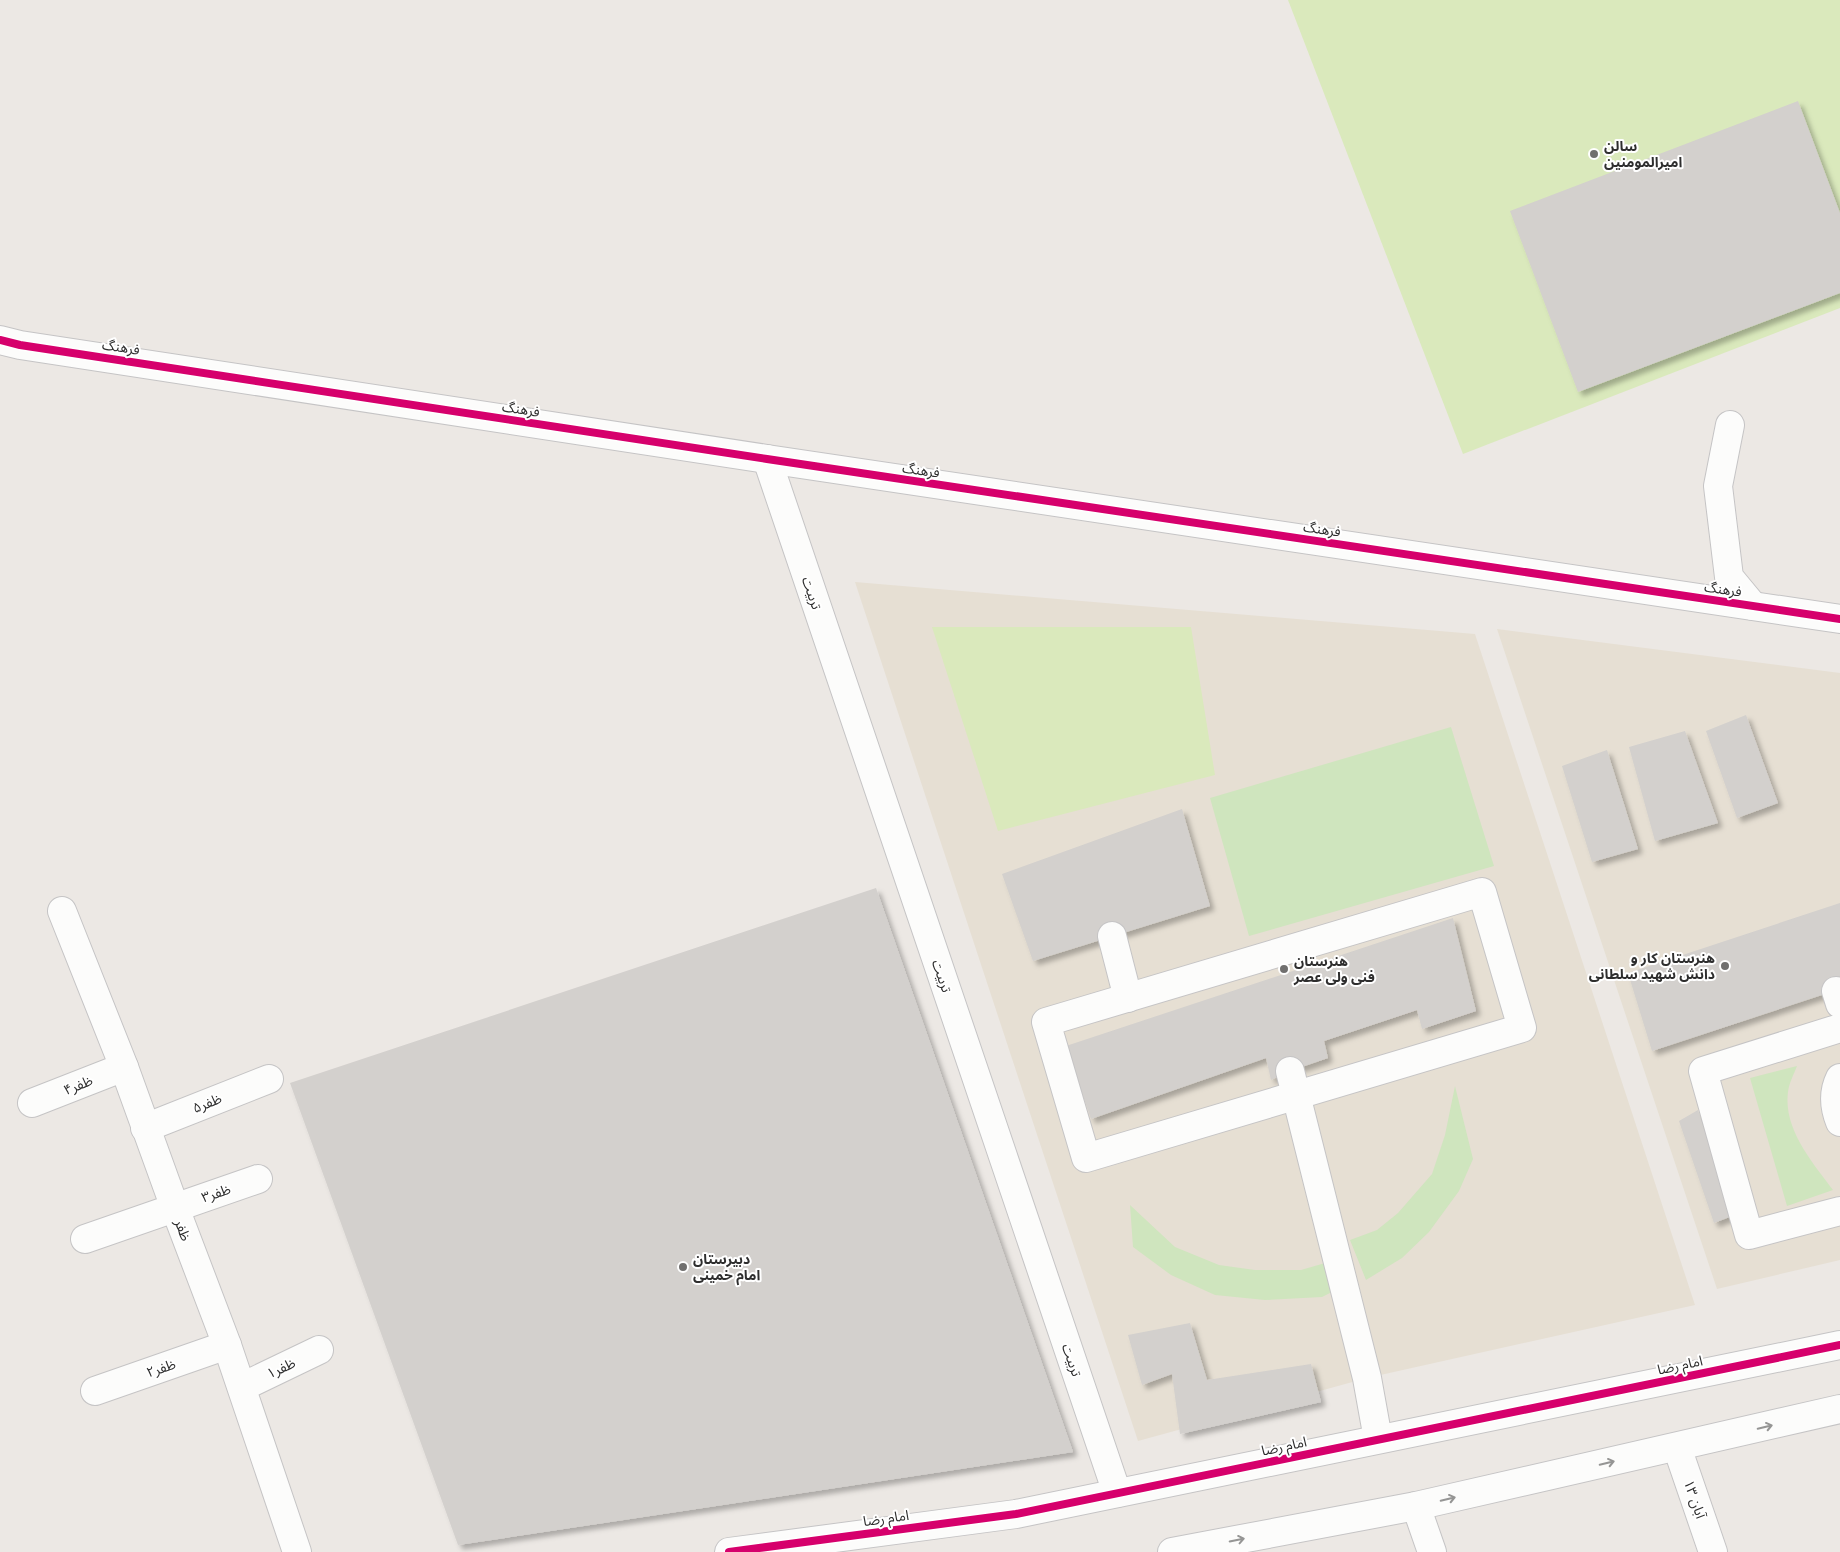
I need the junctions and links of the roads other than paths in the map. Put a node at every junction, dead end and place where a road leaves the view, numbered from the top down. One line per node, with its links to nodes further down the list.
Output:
1 (7, 346): 3 (street, فرهنگ)
2 (1730, 425): 4 (street)
3 (767, 460): 4 (street, فرهنگ); 29 (street, تربیت)
4 (1753, 606): 5 (street, فرهنگ)
5 (1840, 619)
6 (62, 911): 10 (street, ظفر)
7 (1112, 936): 8 (street)
8 (1128, 998): 13 (street); 13 (street)
9 (1840, 1028): 19 (street)
10 (124, 1067): 14 (street, ظفر۴); 16 (street, ظفر)
11 (1840, 1078): 15 (street)
12 (268, 1079): 16 (street, ظفر۵)
13 (1293, 1083): 27 (street)
14 (32, 1103)
15 (1840, 1122)
16 (145, 1128): 18 (street, ظفر)
17 (258, 1179): 18 (street, ظفر۳)
18 (175, 1208): 20 (street, ظفر۳); 21 (street, ظفر)
19 (1840, 1212)
20 (85, 1239)
21 (227, 1344): 24 (street, ظفر); 25 (street, ظفر۲)
22 (1840, 1345): 27 (street, امام رضا)
23 (319, 1350): 24 (street, ظفر۱)
24 (242, 1387): 31 (street, ظفر)
25 (96, 1390)
26 (1840, 1409): 28 (street, one-way to 26)
27 (1378, 1439): 29 (street, امام رضا)
28 (1677, 1447): 30 (street, one-way to 28); 35 (street, ۱۳ آبان)
29 (1117, 1493): 32 (street, امام رضا)
30 (1416, 1506): 33 (street, one-way to 30); 34 (street)
31 (298, 1552)
32 (729, 1552)
33 (1172, 1552)
34 (1432, 1552)
35 (1713, 1552)

